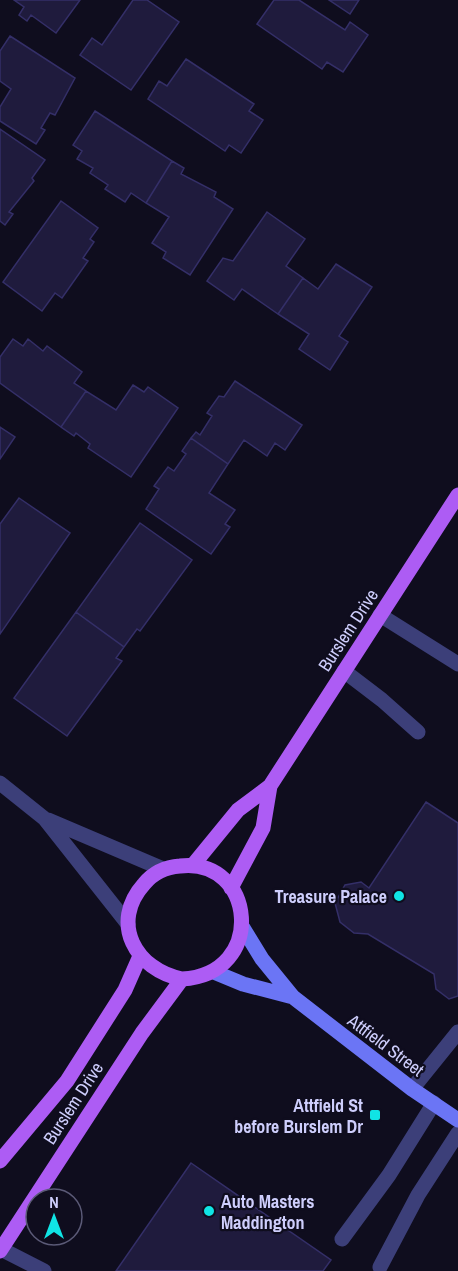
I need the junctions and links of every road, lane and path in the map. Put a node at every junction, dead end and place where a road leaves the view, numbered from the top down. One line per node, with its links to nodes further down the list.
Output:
1 (458, 495): 2 (main road, Burslem Drive)
2 (380, 615): 3 (street); 4 (main road, Burslem Drive)
3 (458, 664)
4 (344, 671): 5 (street); 7 (main road, Burslem Drive)
5 (418, 732)
6 (0, 783): 8 (street)
7 (270, 786): 9 (main road, Burslem Drive); 11 (main road, Burslem Drive)
8 (45, 819): 10 (street); 12 (street)
9 (193, 865): 10 (main road); 11 (main road)
10 (163, 869): 12 (main road)
11 (231, 888): 13 (main road)
12 (129, 924): 14 (main road)
13 (243, 928): 15 (main road); 17 (street, Attfield Street)
14 (140, 956): 16 (main road); 23 (main road, Burslem Drive)
15 (214, 972): 16 (main road); 17 (street, Attfield Street)
16 (182, 979): 25 (main road, Burslem Drive)
17 (292, 997): 19 (street, Attfield Street)
18 (458, 1032): 19 (street)
19 (412, 1089): 20 (street, Attfield Street)
20 (434, 1103): 21 (street, Attfield Street); 24 (street)
21 (458, 1120)
22 (458, 1133): 26 (street)
23 (0, 1161)
24 (342, 1239)
25 (1, 1250): 27 (street)
26 (380, 1267)
27 (44, 1271)

